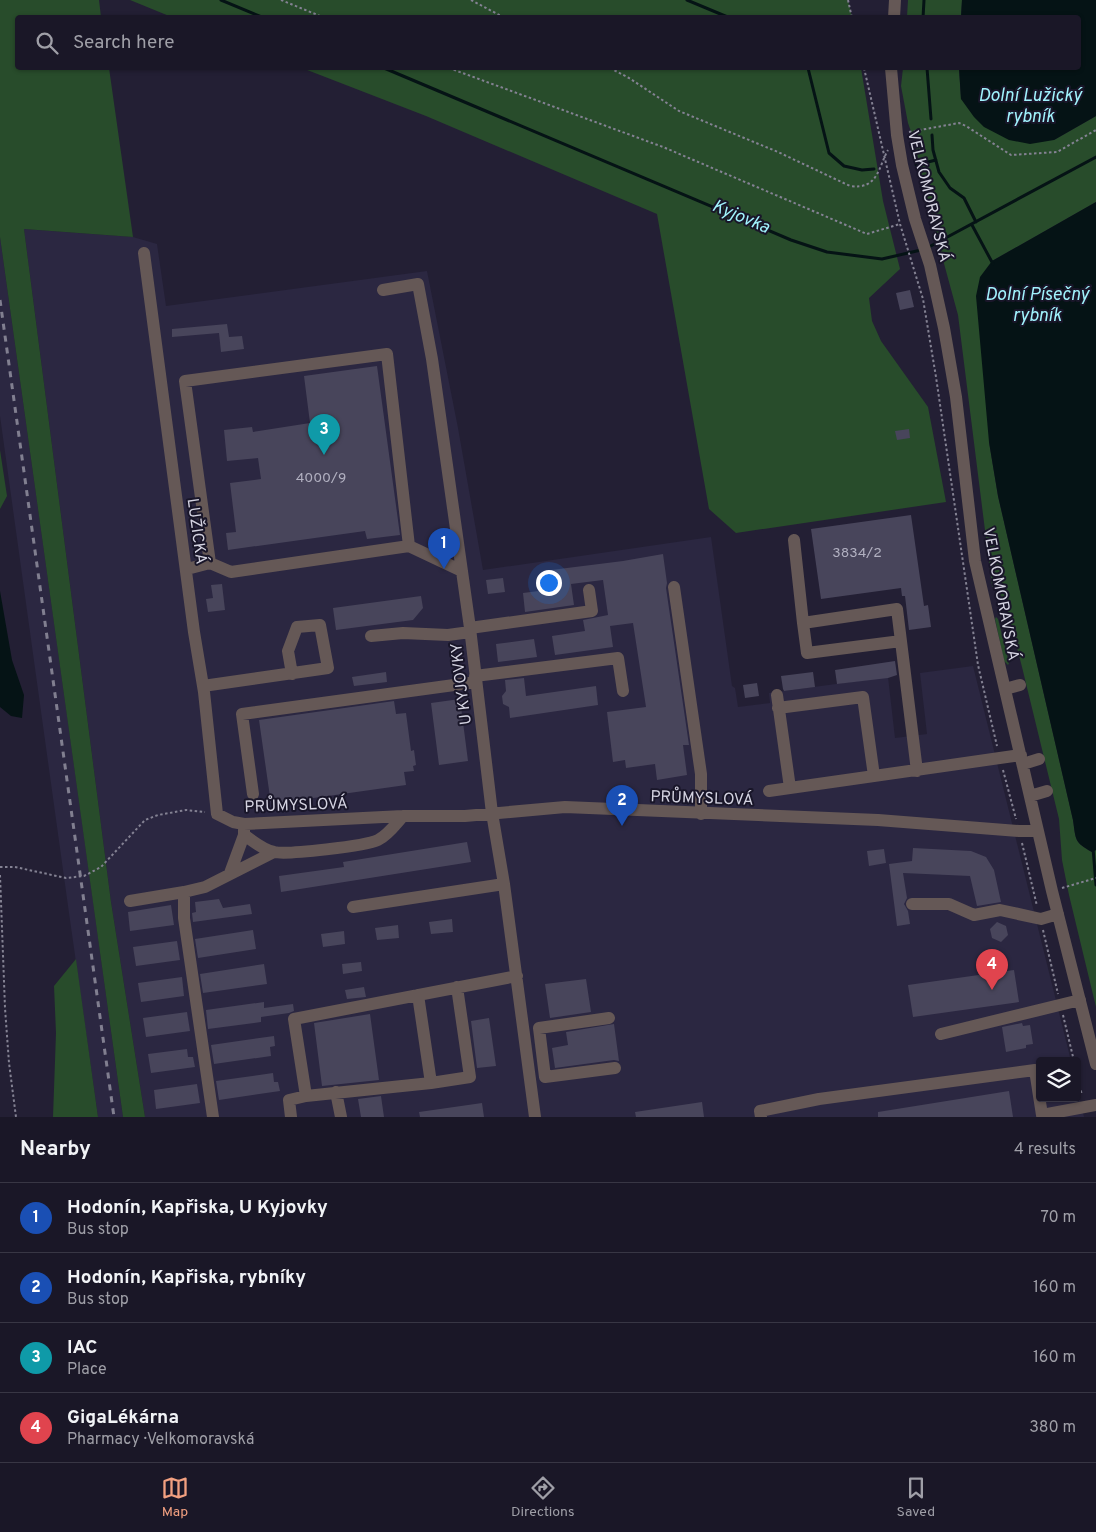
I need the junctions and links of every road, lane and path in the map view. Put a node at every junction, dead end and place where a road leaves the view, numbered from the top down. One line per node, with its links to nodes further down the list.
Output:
1 (281, 0): 5 (path)
2 (471, 0): 6 (path)
3 (848, 0): 7 (path)
4 (895, 0): 8 (street)
5 (318, 15)
6 (499, 15)
7 (851, 15)
8 (894, 15)
9 (454, 70): 16 (path)
10 (614, 70): 15 (path)
11 (864, 70): 15 (path)
12 (892, 70): 14 (street, VELKOMORAVSKÁ)
13 (1096, 130): 14 (path)
14 (896, 135): 15 (path); 35 (street, VELKOMORAVSKÁ)
15 (885, 155): 16 (path)
16 (900, 224): 18 (path)
17 (144, 253): 23 (street, LUŽICKÁ)
18 (915, 270)
19 (383, 290): 24 (street, U KYJOVKY)
20 (794, 540): 27 (street)
21 (409, 546): 22 (street); 22 (street); 24 (street)
22 (210, 563): 23 (street)
23 (187, 569): 34 (street, LUŽICKÁ)
24 (462, 570): 28 (street, U KYJOVKY)
25 (674, 587): 50 (street)
26 (589, 590): 28 (street)
27 (803, 623): 30 (street); 30 (street)
28 (470, 630): 29 (street); 32 (street, U KYJOVKY)
29 (371, 636)
30 (901, 641): 41 (street)
31 (292, 674): 34 (street)
32 (476, 679): 36 (street); 46 (street); 48 (street, U KYJOVKY)
33 (1020, 685): 35 (street)
34 (203, 686): 49 (street, LUŽICKÁ)
35 (1005, 689): 39 (street, VELKOMORAVSKÁ)
36 (623, 691)
37 (777, 695): 38 (street)
38 (778, 708): 42 (street); 43 (street)
39 (1022, 759): 40 (street); 41 (street); 47 (street, VELKOMORAVSKÁ)
40 (1039, 759)
41 (917, 771): 42 (street)
42 (874, 776): 43 (street)
43 (790, 788): 44 (street)
44 (769, 791)
45 (1047, 791): 47 (street)
46 (253, 794)
47 (1030, 796): 53 (street, VELKOMORAVSKÁ)
48 (492, 813): 50 (street, PRŮMYSLOVÁ); 51 (street, PRŮMYSLOVÁ); 59 (street, U KYJOVKY)
49 (217, 814): 52 (street, PRŮMYSLOVÁ); 55 (path)
50 (701, 814): 53 (street, PRŮMYSLOVÁ)
51 (403, 816): 52 (street, PRŮMYSLOVÁ); 54 (street)
52 (244, 829): 54 (street); 56 (street)
53 (1038, 831): 60 (street, VELKOMORAVSKÁ)
54 (274, 852): 56 (street)
55 (0, 867)
56 (230, 873): 61 (street)
57 (0, 875): 82 (path)
58 (1096, 878): 60 (path)
59 (504, 884): 64 (street); 66 (street, U KYJOVKY)
60 (1052, 891): 65 (street, VELKOMORAVSKÁ)
61 (184, 892): 62 (street); 83 (street)
62 (130, 901)
63 (912, 904): 65 (street)
64 (353, 907)
65 (1058, 914): 69 (street, VELKOMORAVSKÁ)
66 (517, 976): 67 (street); 72 (street, U KYJOVKY)
67 (457, 987): 68 (street); 78 (street)
68 (418, 995): 78 (street); 80 (street)
69 (1080, 1000): 73 (street); 74 (street, VELKOMORAVSKÁ)
70 (610, 1018): 71 (street)
71 (539, 1028): 72 (street); 76 (street)
72 (524, 1030): 77 (street, U KYJOVKY)
73 (941, 1034)
74 (1096, 1064)
75 (615, 1068): 76 (street)
76 (545, 1077): 77 (street)
77 (531, 1079): 86 (street, U KYJOVKY)
78 (430, 1084): 79 (street)
79 (336, 1092): 80 (street); 85 (street)
80 (306, 1096): 84 (street)
81 (1096, 1106): 87 (street)
82 (16, 1117)
83 (213, 1117)
84 (291, 1117)
85 (340, 1117)
86 (535, 1117)
87 (761, 1117)

